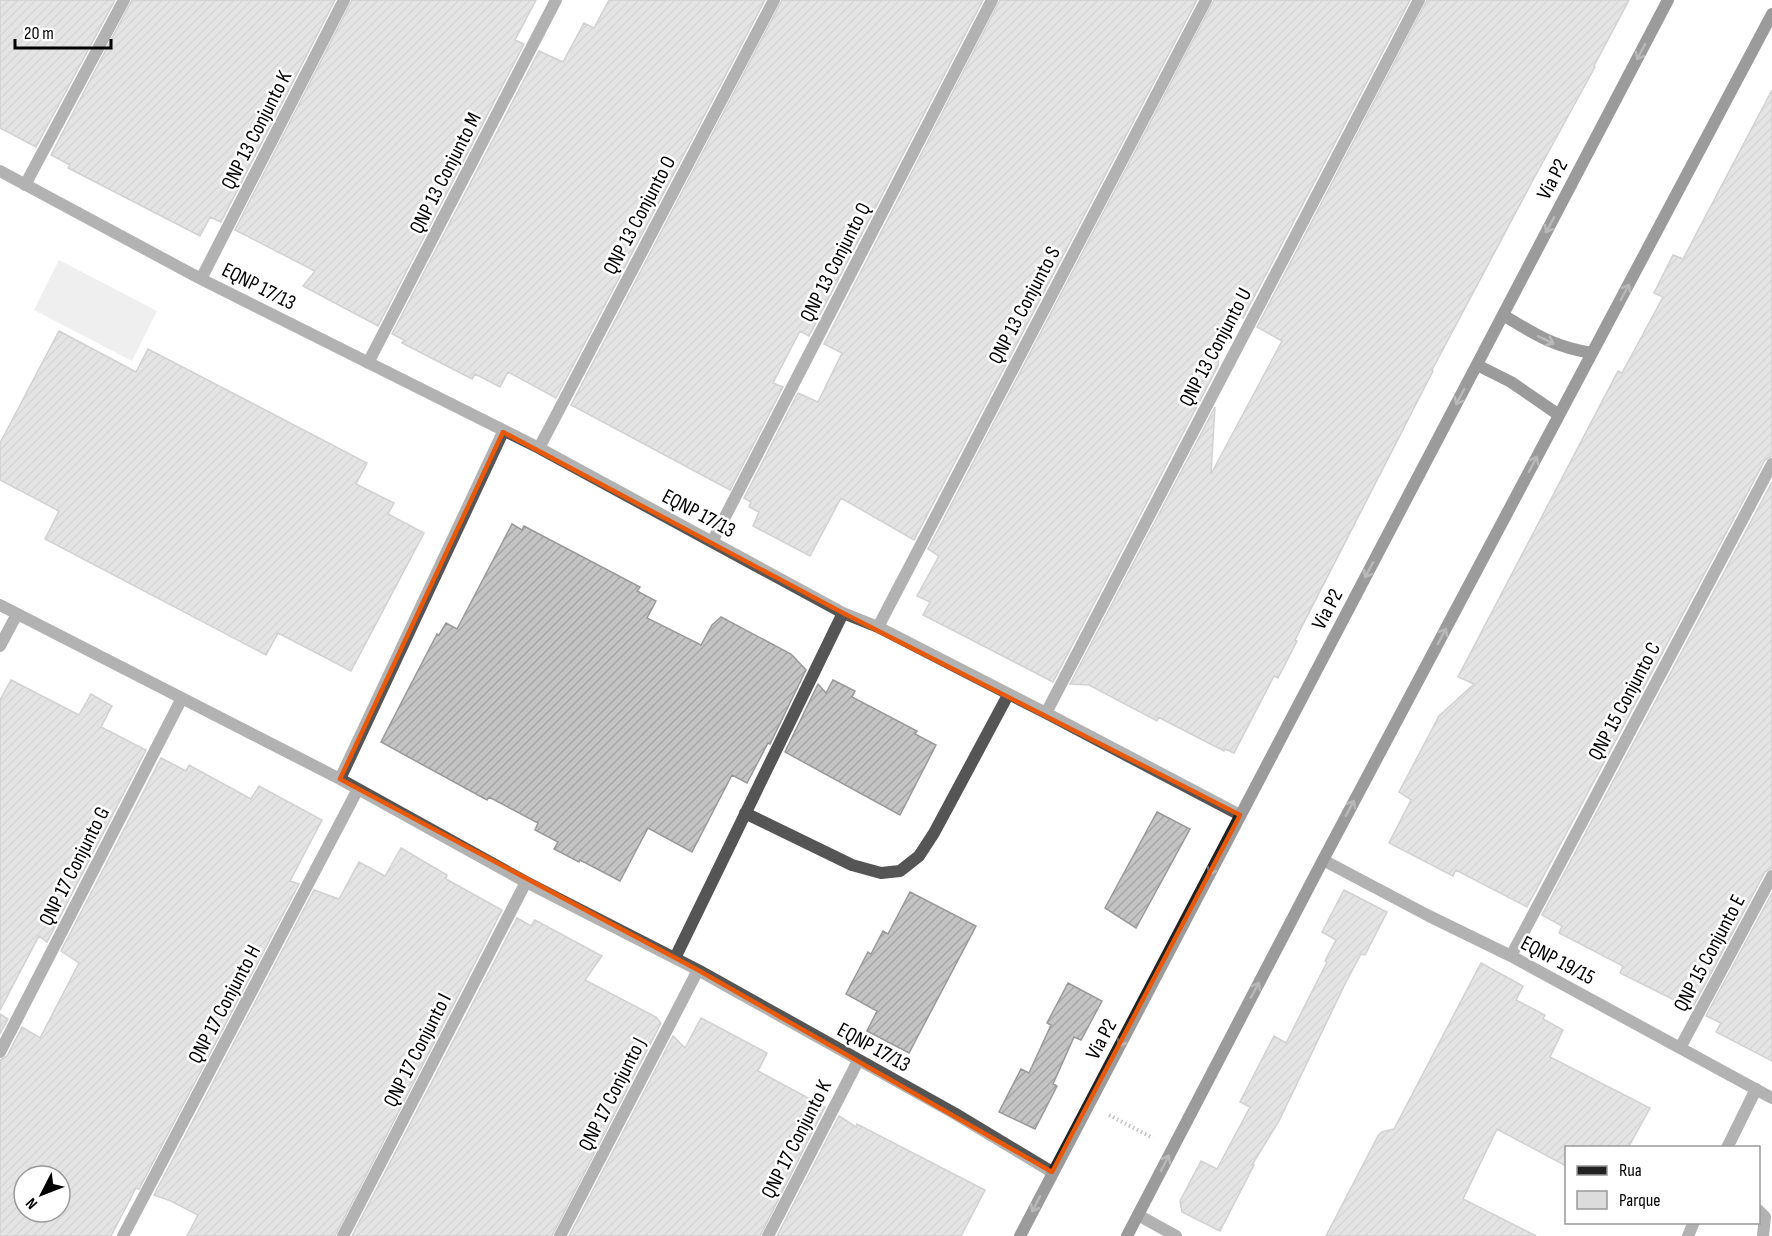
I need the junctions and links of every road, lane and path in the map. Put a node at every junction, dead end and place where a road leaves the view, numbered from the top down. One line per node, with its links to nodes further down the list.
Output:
1 (124, 0): 11 (street)
2 (344, 0): 12 (street, QNP 13 Conjunto K)
3 (556, 0): 15 (street, QNP 13 Conjunto M)
4 (774, 0): 19 (street, QNP 13 Conjunto O)
5 (992, 0): 21 (street, QNP 13 Conjunto Q)
6 (1206, 0): 25 (street, QNP 13 Conjunto S)
7 (1419, 0): 29 (street, QNP 13 Conjunto U)
8 (1668, 0): 13 (main road, Via P2, one-way to 13)
9 (1772, 14): 14 (main road, one-way to 9)
10 (0, 171): 11 (street, EQNP 17/13)
11 (25, 184): 12 (street, EQNP 17/13)
12 (201, 279): 15 (street, EQNP 17/13)
13 (1503, 315): 14 (main road, one-way to 14); 16 (main road, Via P2)
14 (1592, 353): 17 (main road)
15 (369, 363): 18 (street, EQNP 17/13)
16 (1477, 365): 17 (main road); 33 (main road, Via P2, one-way to 33)
17 (1559, 414): 34 (main road, one-way to 17)
18 (503, 432): 19 (street, EQNP 17/13); 30 (street)
19 (539, 448): 21 (street, EQNP 17/13)
20 (1772, 464): 37 (street, QNP 15 Conjunto C)
21 (712, 542): 23 (street, EQNP 17/13)
22 (0, 605): 24 (street, EQNP 17/13)
23 (843, 613): 25 (street, EQNP 17/13); 32 (street)
24 (17, 614): 26 (street); 28 (street, EQNP 17/13)
25 (878, 627): 27 (street, EQNP 17/13)
26 (0, 646)
27 (1008, 695): 29 (street, EQNP 17/13); 32 (street)
28 (182, 698): 30 (street, EQNP 17/13); 41 (street, QNP 17 Conjunto G)
29 (1046, 713): 33 (street, EQNP 17/13)
30 (340, 779): 31 (street, EQNP 17/13)
31 (358, 789): 36 (street, EQNP 17/13); 51 (street, QNP 17 Conjunto H)
32 (745, 813): 38 (street)
33 (1240, 815): 45 (main road, Via P2, one-way to 45)
34 (1323, 860): 37 (street, EQNP 19/15); 47 (main road, one-way to 34)
35 (1772, 876): 40 (street, QNP 15 Conjunto E)
36 (526, 882): 38 (street, EQNP 17/13); 52 (street, QNP 17 Conjunto I)
37 (1511, 956): 40 (street, EQNP 19/15)
38 (675, 957): 39 (street, EQNP 17/13)
39 (699, 970): 42 (street, EQNP 17/13); 53 (street, QNP 17 Conjunto J)
40 (1680, 1048): 43 (street, EQNP 19/15)
41 (0, 1052)
42 (858, 1061): 48 (street, EQNP 17/13); 54 (street, QNP 17 Conjunto K)
43 (1756, 1089): 44 (street, EQNP 19/15); 46 (street)
44 (1772, 1098)
45 (1089, 1104): 47 (path); 48 (main road, Via P2)
46 (1728, 1146)
47 (1172, 1149): 49 (main road, one-way to 47)
48 (1052, 1172): 55 (main road, Via P2, one-way to 55)
49 (1138, 1215): 56 (main road); 57 (street)
50 (1765, 1215): 58 (street)
51 (123, 1236)
52 (343, 1236)
53 (560, 1236)
54 (768, 1236)
55 (1020, 1236)
56 (1127, 1236)
57 (1176, 1236)
58 (1763, 1236)

